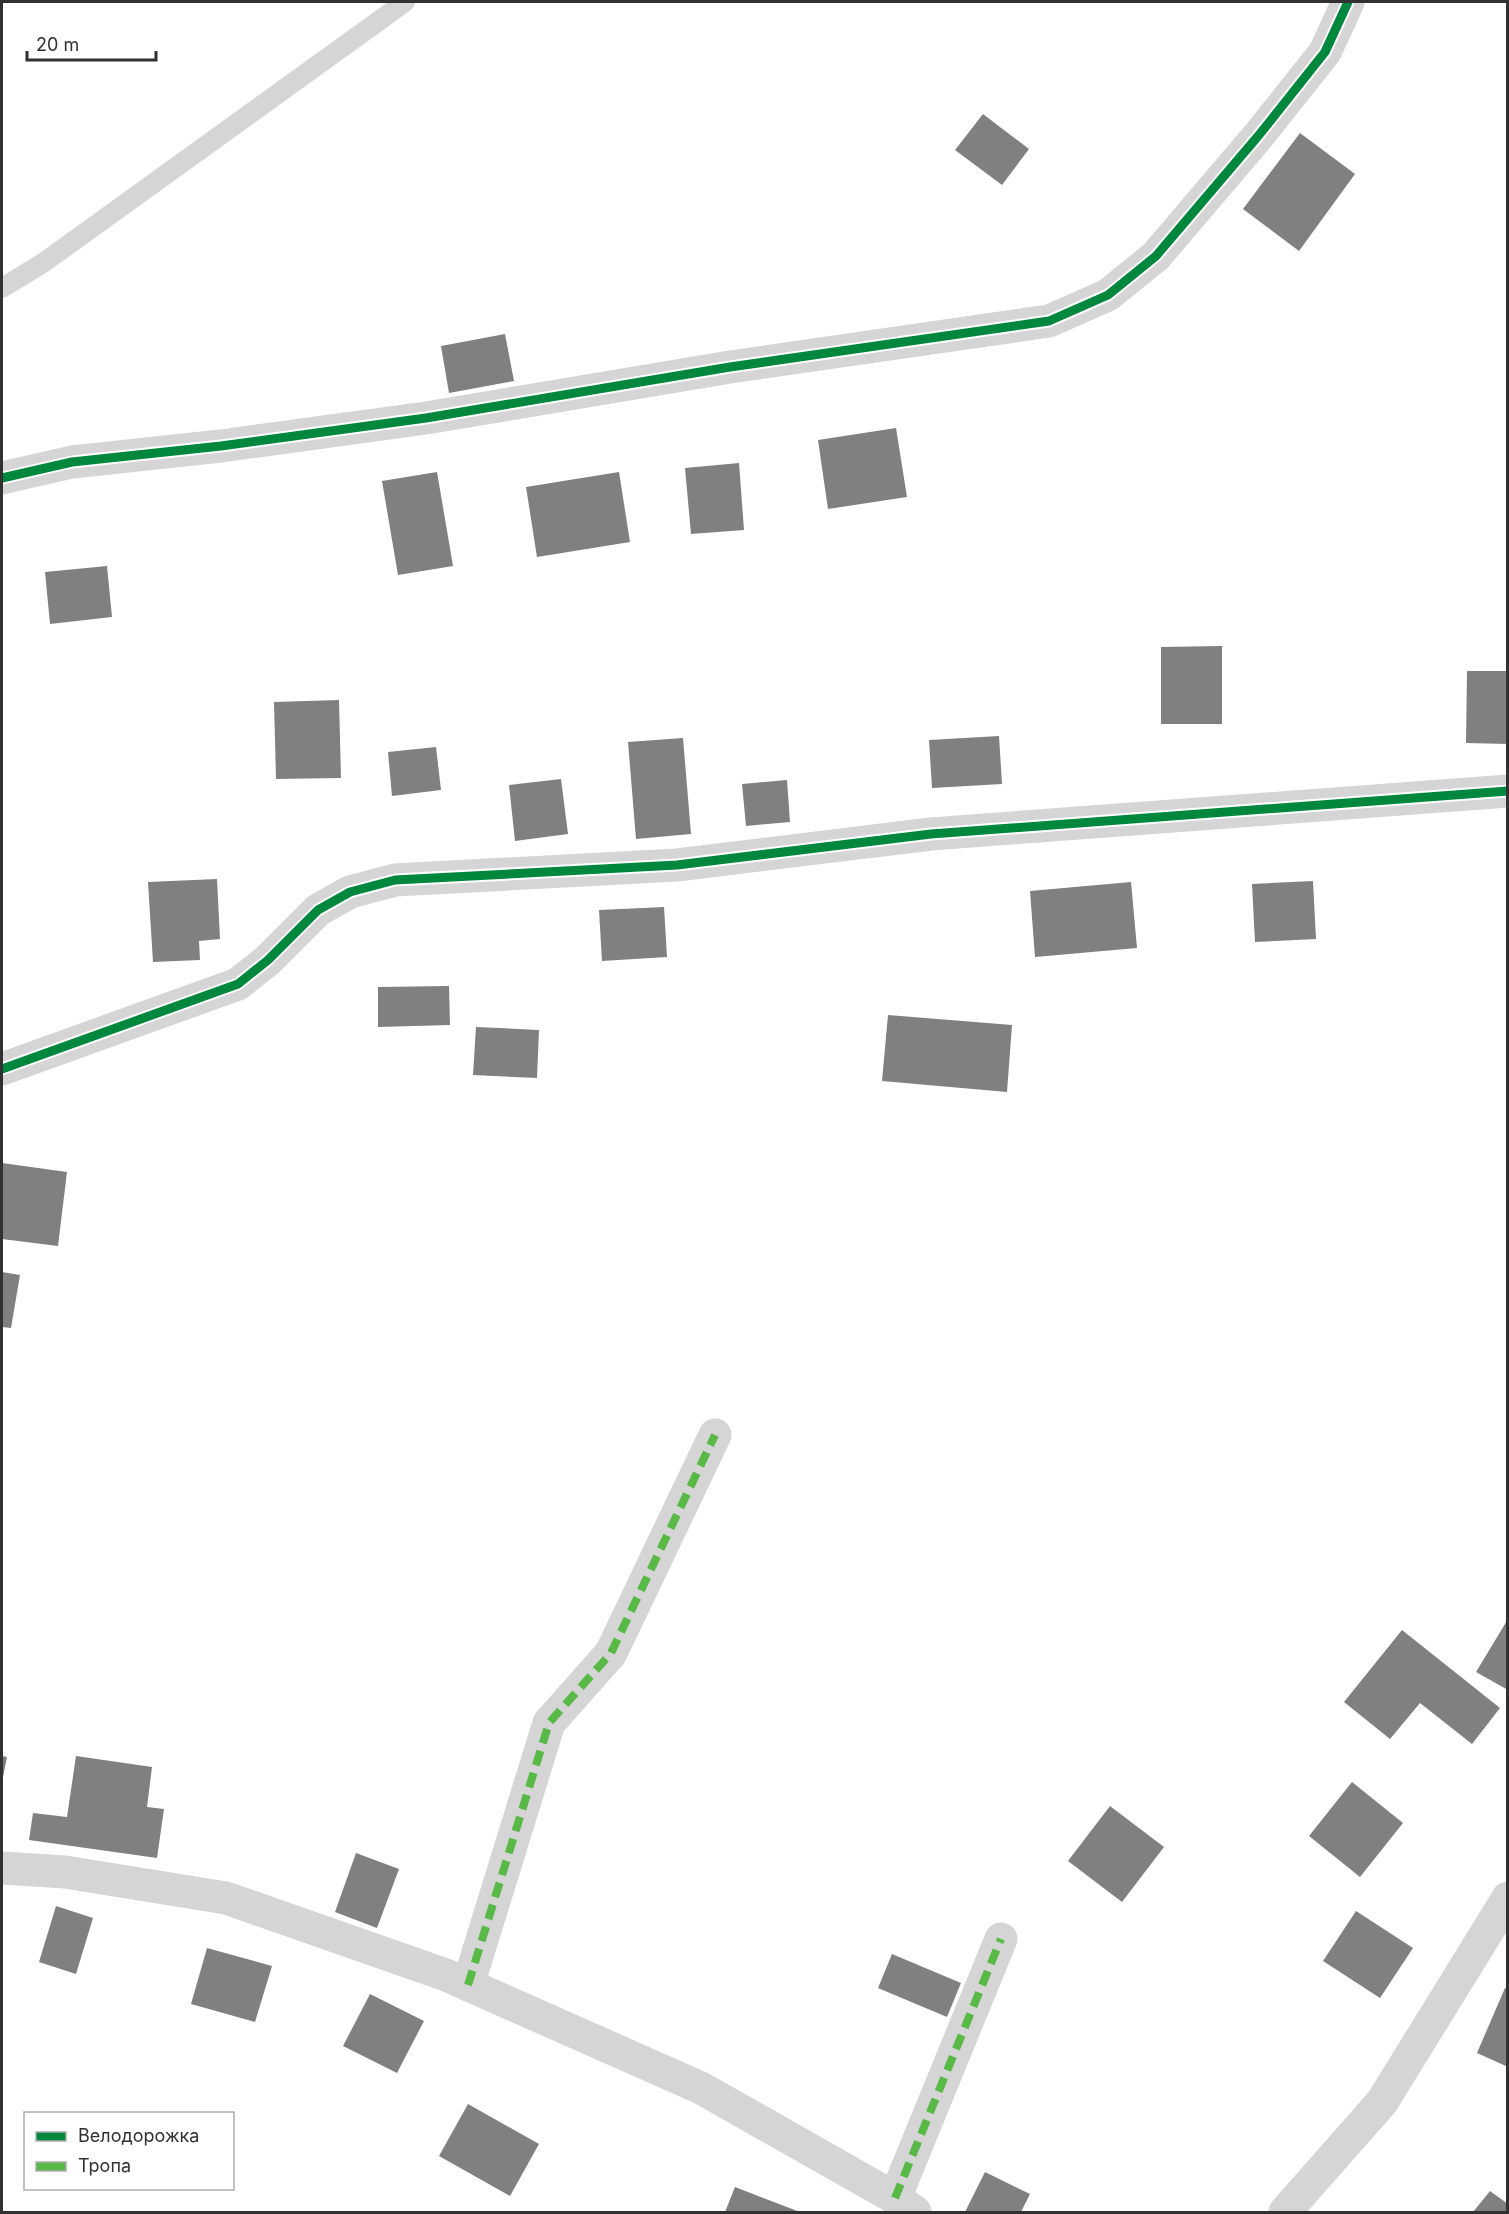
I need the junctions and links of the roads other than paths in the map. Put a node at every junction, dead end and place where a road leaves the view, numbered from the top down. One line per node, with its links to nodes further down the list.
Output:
1 (405, 2): 3 (lane)
2 (1348, 2): 4 (street)
3 (2, 288)
4 (2, 478)
5 (1508, 791): 6 (street)
6 (2, 1069)
7 (715, 1435): 11 (street)
8 (2, 1868): 11 (street)
9 (1508, 1898): 13 (street)
10 (1001, 1939): 12 (street)
11 (468, 1985): 12 (street)
12 (905, 2205)
13 (1285, 2212)

